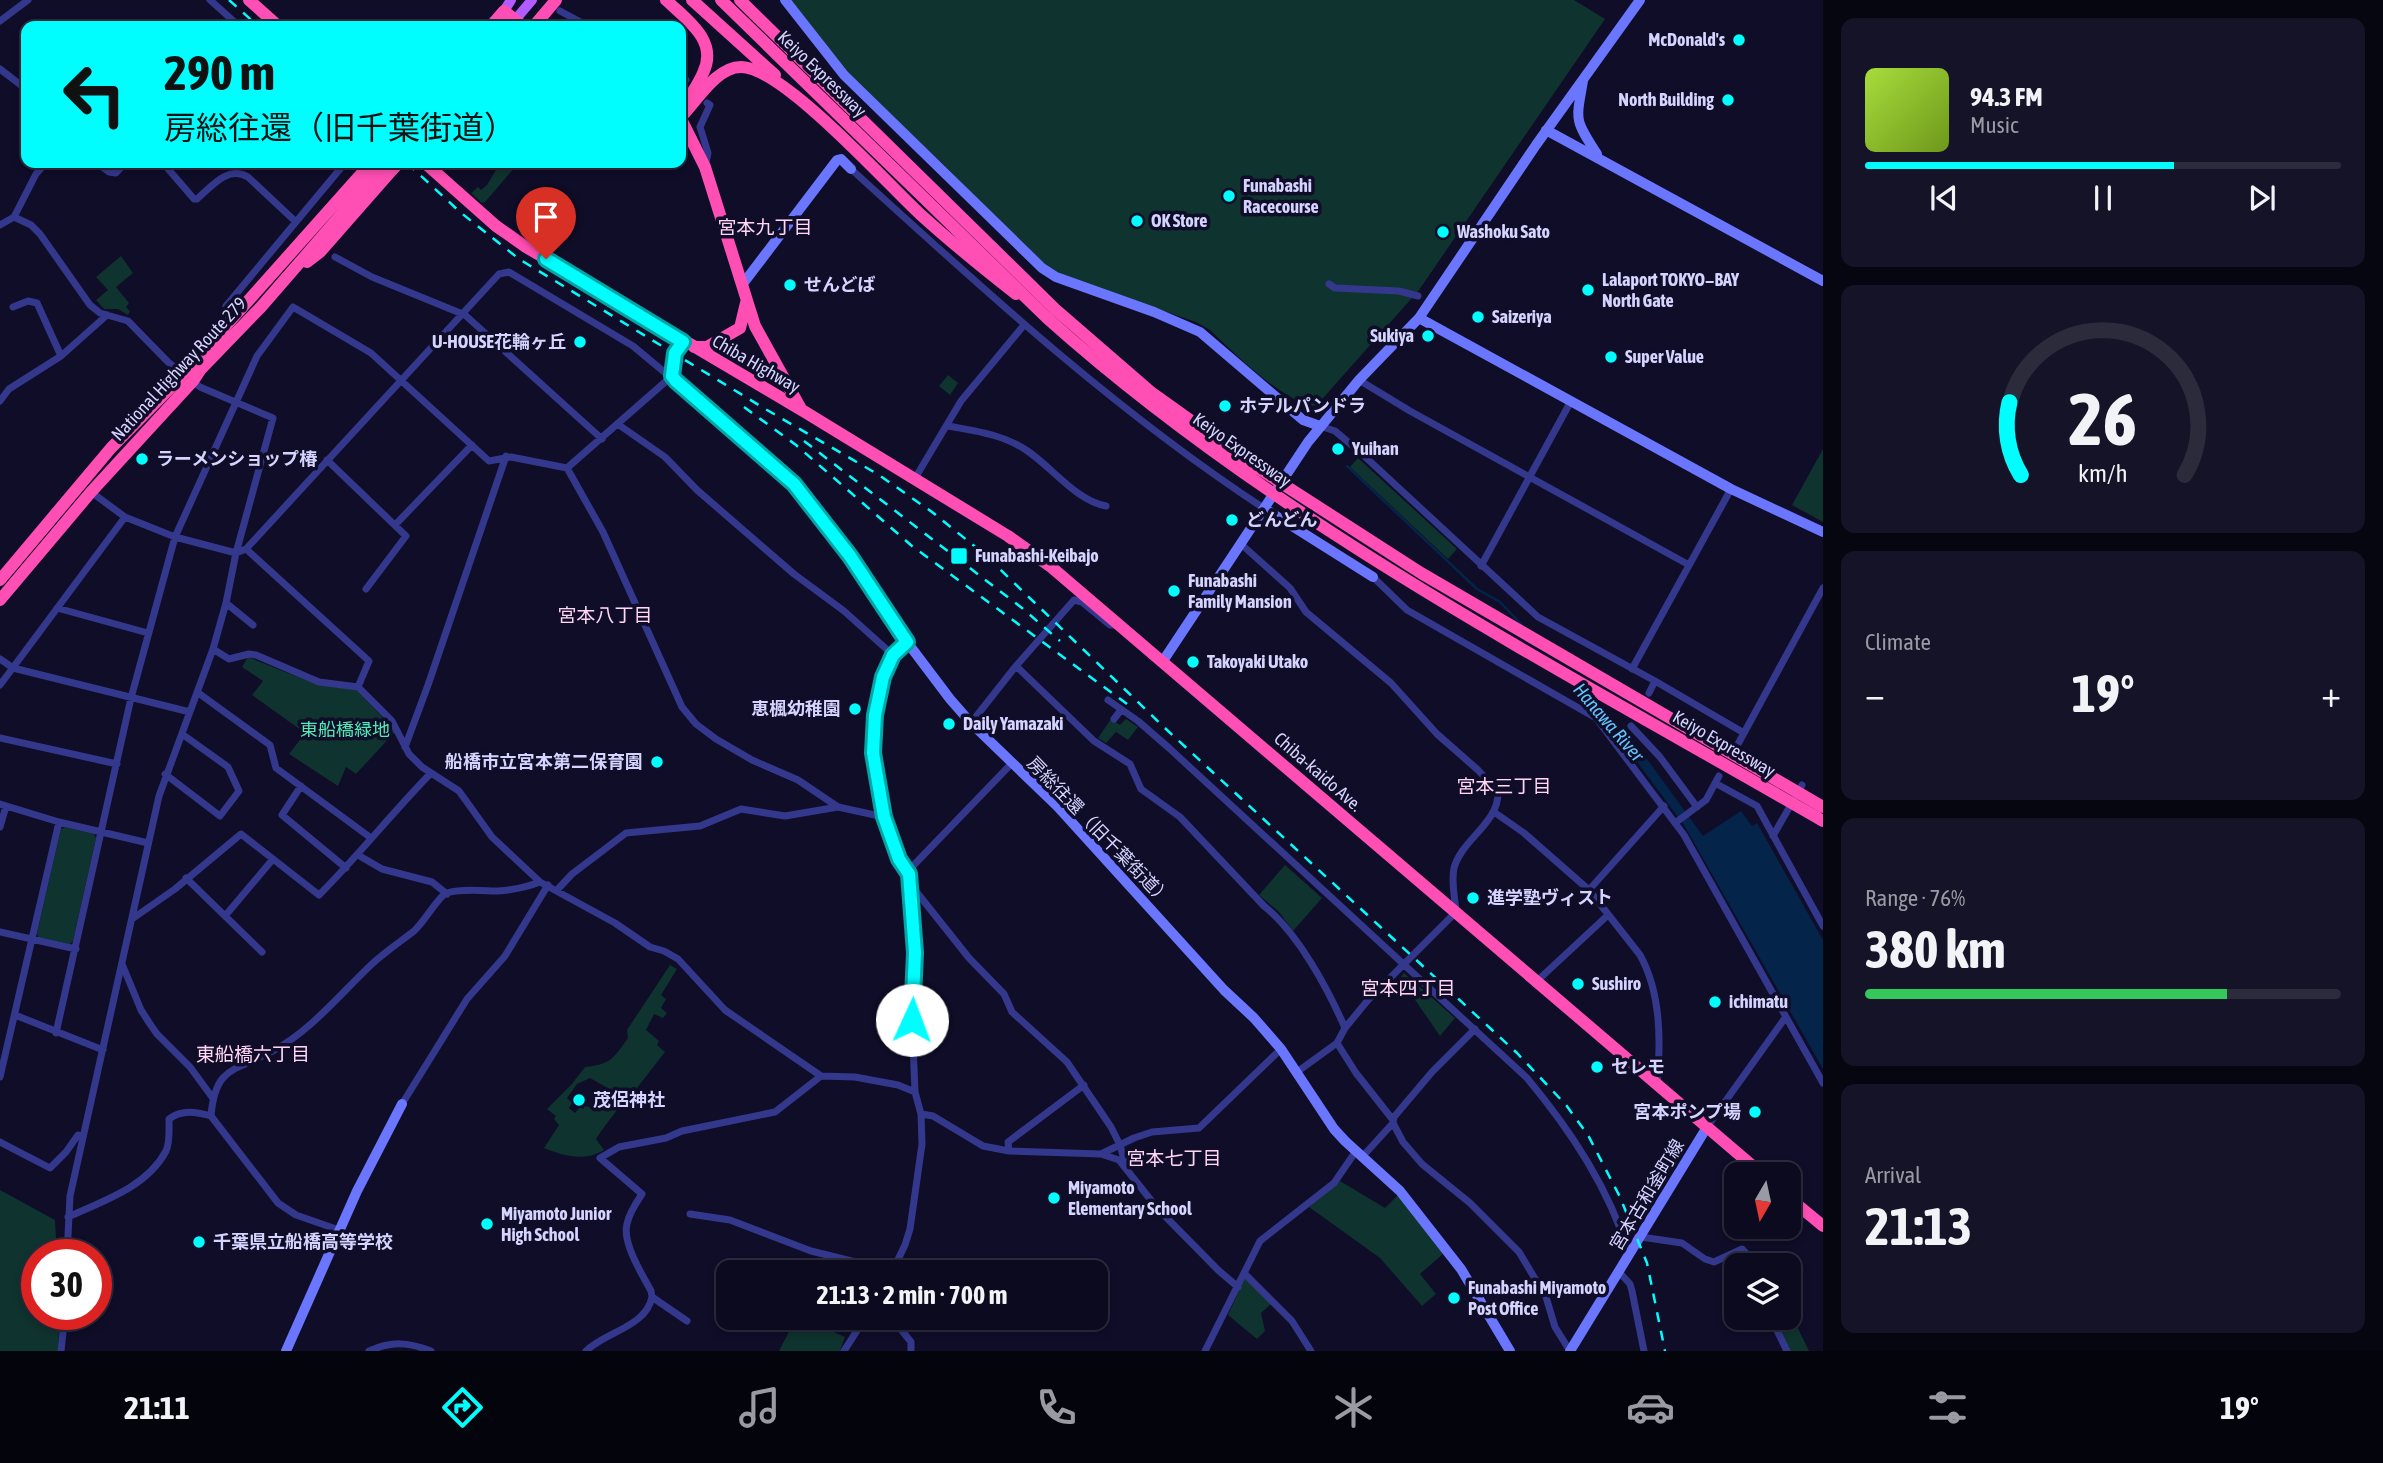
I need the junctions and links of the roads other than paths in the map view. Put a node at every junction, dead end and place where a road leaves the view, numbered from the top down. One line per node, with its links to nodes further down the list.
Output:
1 (28, 0): 13 (street)
2 (209, 0): 14 (street)
3 (249, 0): 15 (highway)
4 (532, 0): 17 (main road)
5 (666, 0): 23 (highway)
6 (692, 0): 25 (highway)
7 (721, 0): 53 (highway, Keiyo Expressway, bridge)
8 (740, 0): 133 (highway, Keiyo Expressway, bridge)
9 (785, 0): 68 (street)
10 (1640, 0): 21 (street)
11 (508, 6): 16 (highway)
12 (561, 8): 18 (highway, bridge); 19 (street)
13 (0, 21)
14 (233, 21)
15 (272, 21)
16 (495, 21)
17 (518, 21)
18 (542, 21)
19 (580, 21)
20 (0, 69): 22 (street)
21 (1584, 77): 28 (street); 29 (street)
22 (21, 85)
23 (686, 101)
24 (708, 103): 30 (street)
25 (805, 105): 26 (highway); 53 (highway, bridge)
26 (686, 112)
27 (686, 127): 30 (highway)
28 (1546, 130): 29 (street); 54 (street)
29 (1599, 158): 44 (street)
30 (705, 167): 46 (highway)
31 (41, 168): 40 (street)
32 (104, 168): 33 (street)
33 (120, 168)
34 (167, 168): 41 (street)
35 (341, 168): 41 (street)
36 (367, 168): 52 (highway, National Highway Route 279)
37 (389, 168): 59 (highway, National Highway Route 279)
38 (431, 168): 56 (highway, Chiba Highway)
39 (851, 169): 46 (street); 55 (street)
40 (14, 217): 42 (street); 50 (street)
41 (296, 222): 52 (street)
42 (0, 225)
43 (335, 257): 51 (street)
44 (1823, 281)
45 (1329, 284): 47 (street)
46 (741, 285): 48 (highway)
47 (1418, 296)
48 (747, 302): 56 (highway); 65 (highway)
49 (13, 307): 57 (street)
50 (107, 315): 57 (street); 59 (street)
51 (465, 315): 58 (street); 60 (street); 69 (street)
52 (235, 316): 59 (highway, National Highway Route 279)
53 (1047, 318): 137 (highway, Keiyo Expressway, bridge)
54 (1419, 318): 61 (street); 63 (street)
55 (1024, 325): 67 (street); 79 (street)
56 (688, 344): 58 (street); 65 (highway, Chiba Highway)
57 (61, 356): 62 (street)
58 (671, 376): 66 (street); 99 (street, 房総往還（旧千葉街道）)
59 (188, 377): 64 (street); 77 (highway, National Highway Route 279); 90 (highway, National Highway Route 279)
60 (402, 380): 64 (street); 70 (street); 72 (street)
61 (1359, 380): 68 (street); 74 (street)
62 (0, 401)
63 (1571, 401): 74 (street); 76 (street)
64 (236, 402): 83 (street); 86 (street)
65 (801, 410): 75 (highway, Chiba Highway)
66 (619, 425): 69 (street); 101 (street)
67 (948, 426): 75 (street); 78 (street)
68 (1320, 426): 79 (street); 88 (street)
69 (602, 439): 73 (street)
70 (472, 445): 71 (street); 81 (street)
71 (506, 457): 73 (street); 123 (street)
72 (327, 460): 81 (street); 85 (street)
73 (567, 468): 132 (street)
74 (1529, 477): 87 (street); 88 (street)
75 (914, 480): 97 (highway, Chiba-kaido Ave.)
76 (1731, 489): 82 (street); 87 (street)
77 (91, 492): 80 (street); 93 (highway, National Highway Route 279)
78 (1106, 506)
79 (1265, 509): 84 (street); 89 (street)
80 (125, 517): 83 (street); 95 (street)
81 (395, 525): 92 (street)
82 (1823, 532)
83 (175, 537): 86 (street); 98 (street)
84 (1241, 544): 103 (street); 135 (street)
85 (246, 549): 86 (street); 109 (street)
86 (236, 553): 94 (street)
87 (1689, 565): 106 (street)
88 (1481, 566): 106 (street)
89 (1373, 577): 131 (street)
90 (0, 580)
91 (1823, 588): 119 (street)
92 (366, 589)
93 (0, 600)
94 (226, 603): 96 (street); 100 (street)
95 (57, 608): 98 (street); 105 (street)
96 (253, 625)
97 (1118, 625): 103 (highway, Chiba-kaido Ave.); 104 (street)
98 (148, 633): 112 (street)
99 (907, 642): 101 (street); 117 (street, 房総往還（旧千葉街道）)
100 (213, 649): 109 (street); 110 (street)
101 (893, 655): 136 (street)
102 (0, 659): 105 (street)
103 (1163, 661): 154 (highway, Chiba-kaido Ave.)
104 (1016, 666): 117 (street); 168 (street)
105 (13, 668): 108 (street); 112 (street)
106 (1632, 669): 107 (street)
107 (1655, 681): 111 (street); 119 (street)
108 (0, 685)
109 (358, 687): 123 (street)
110 (197, 692): 115 (street); 129 (street)
111 (1649, 693)
112 (131, 698): 115 (street); 125 (street)
113 (1108, 700): 114 (street)
114 (1121, 710): 116 (street); 164 (street)
115 (190, 712): 120 (street)
116 (1114, 719)
117 (971, 723): 124 (street, 房総往還（旧千葉街道）)
118 (1631, 726): 134 (street)
119 (1744, 733): 122 (street)
120 (182, 734): 127 (street); 127 (street)
121 (0, 737): 125 (street)
122 (1738, 744)
123 (404, 747): 126 (street)
124 (1012, 763): 149 (street); 172 (street, 房総往還（旧千葉街道）)
125 (117, 764): 141 (street)
126 (430, 773): 143 (street); 150 (street)
127 (165, 774): 144 (street)
128 (1802, 785): 142 (street)
129 (301, 786): 143 (street); 147 (street)
130 (3, 805): 138 (street); 140 (street)
131 (1664, 806): 139 (street); 152 (street)
132 (838, 807): 136 (street); 151 (street)
133 (1823, 807)
134 (1694, 809): 139 (street); 142 (street)
135 (1494, 812): 152 (street); 154 (street)
136 (884, 817): 149 (street)
137 (1823, 821)
138 (60, 822): 141 (street); 160 (street)
139 (1677, 822): 167 (street)
140 (0, 827)
141 (102, 832): 144 (street); 161 (street)
142 (1773, 836): 158 (street)
143 (371, 838): 145 (street)
144 (148, 843): 157 (street)
145 (358, 855): 147 (street); 153 (street)
146 (273, 859): 147 (street); 148 (street); 156 (street)
147 (346, 868)
148 (186, 878): 156 (street); 157 (street)
149 (910, 879): 179 (street); 180 (street)
150 (544, 884): 151 (street); 153 (street); 182 (street)
151 (557, 890): 175 (street)
152 (1589, 890): 155 (street)
153 (447, 894): 181 (street)
154 (1456, 912): 164 (street); 165 (highway, Chiba-kaido Ave.)
155 (1608, 915): 165 (street); 177 (street)
156 (225, 916): 162 (street)
157 (132, 919): 163 (street)
158 (1823, 926)
159 (0, 932): 160 (street)
160 (33, 940): 161 (street); 166 (street)
161 (76, 949): 170 (street)
162 (262, 952)
163 (122, 963): 173 (street); 181 (street)
164 (1404, 964): 168 (street); 169 (street)
165 (1536, 981): 177 (highway, Chiba-kaido Ave.)
166 (15, 1015): 170 (street); 176 (street)
167 (1785, 1018): 178 (street); 186 (street)
168 (1345, 1028): 171 (street)
169 (1475, 1029): 185 (street); 202 (street)
170 (56, 1033): 173 (street)
171 (1337, 1043): 174 (street); 185 (street)
172 (1281, 1049): 174 (street, 房総往還（旧千葉街道）); 189 (street)
173 (103, 1050): 187 (street)
174 (1297, 1072): 192 (street, 房総往還（旧千葉街道）)
175 (821, 1076): 180 (street); 209 (street)
176 (0, 1077)
177 (1657, 1083): 186 (highway, Chiba-kaido Ave.)
178 (1823, 1083)
179 (1084, 1085): 189 (street); 190 (street)
180 (915, 1092): 183 (street)
181 (213, 1098): 184 (street)
182 (402, 1104): 199 (street)
183 (921, 1114): 190 (street); 205 (street)
184 (211, 1116): 197 (street); 199 (street)
185 (1393, 1121): 192 (street); 225 (street)
186 (1707, 1127): 193 (highway, Chiba-kaido Ave.); 200 (street, 宮本古和釜町線)
187 (82, 1136): 188 (street); 197 (street)
188 (0, 1142)
189 (1120, 1145): 191 (street); 194 (street)
190 (1009, 1151): 191 (street)
191 (1101, 1154): 194 (street)
192 (1359, 1154): 207 (street); 224 (street, 房総往還（旧千葉街道）)
193 (1748, 1162)
194 (1126, 1168): 208 (street)
195 (1801, 1208): 198 (highway)
196 (690, 1213): 204 (street)
197 (68, 1217): 201 (street)
198 (1823, 1226)
199 (339, 1230): 216 (street)
200 (1641, 1237): 202 (street, 宮本古和釜町線); 203 (street)
201 (67, 1239)
202 (1629, 1255): 206 (street, 宮本古和釜町線)
203 (1724, 1257)
204 (846, 1260)
205 (898, 1260)
206 (1619, 1272): 225 (street, 宮本古和釜町線); 226 (street)
207 (1244, 1273): 208 (street); 223 (street)
208 (1238, 1287): 222 (street)
209 (652, 1297): 210 (street); 219 (street)
210 (687, 1321)
211 (63, 1330): 215 (street)
212 (857, 1330): 220 (street)
213 (902, 1330): 221 (street)
214 (1777, 1330): 227 (street)
215 (61, 1351)
216 (286, 1351)
217 (369, 1351): 218 (street)
218 (431, 1351)
219 (586, 1351)
220 (844, 1351)
221 (911, 1351)
222 (1206, 1351)
223 (1311, 1351)
224 (1510, 1351)
225 (1570, 1351)
226 (1644, 1351)
227 (1787, 1351)

